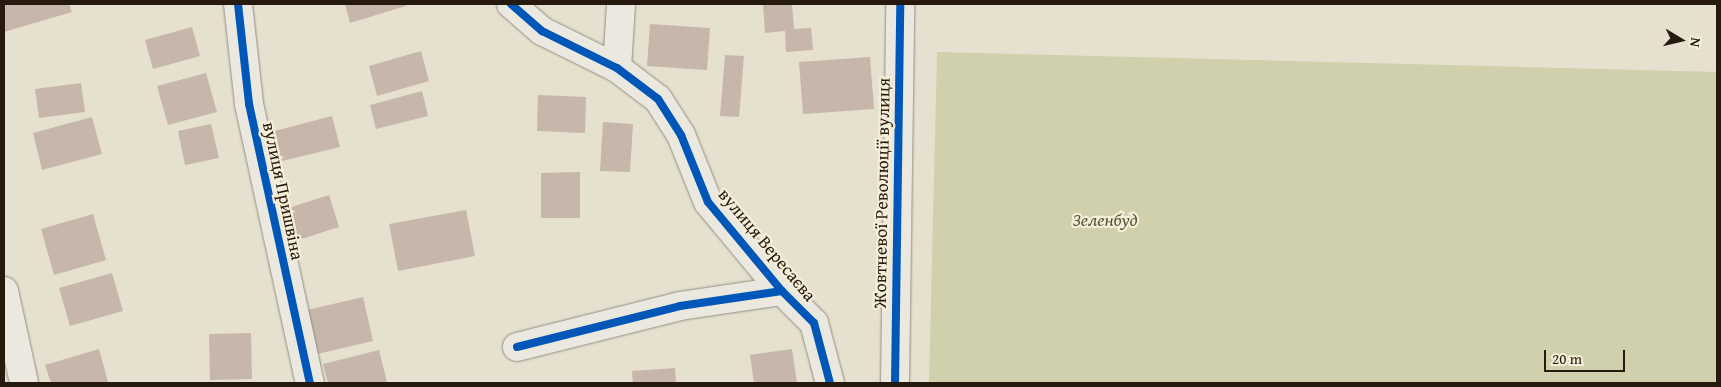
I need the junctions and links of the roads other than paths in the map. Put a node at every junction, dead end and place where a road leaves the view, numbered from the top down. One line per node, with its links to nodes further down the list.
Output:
1 (238, 4): 10 (street, вулиця Пришвіна)
2 (511, 4): 5 (street, вулиця Вересаєва)
3 (621, 4): 5 (street)
4 (900, 4): 12 (street, Жовтневої Революції вулиця)
5 (617, 68): 7 (street, вулиця Вересаєва)
6 (4, 291): 9 (street)
7 (782, 291): 8 (street); 11 (street, вулиця Вересаєва)
8 (517, 347)
9 (24, 383)
10 (310, 383)
11 (830, 383)
12 (895, 383)

